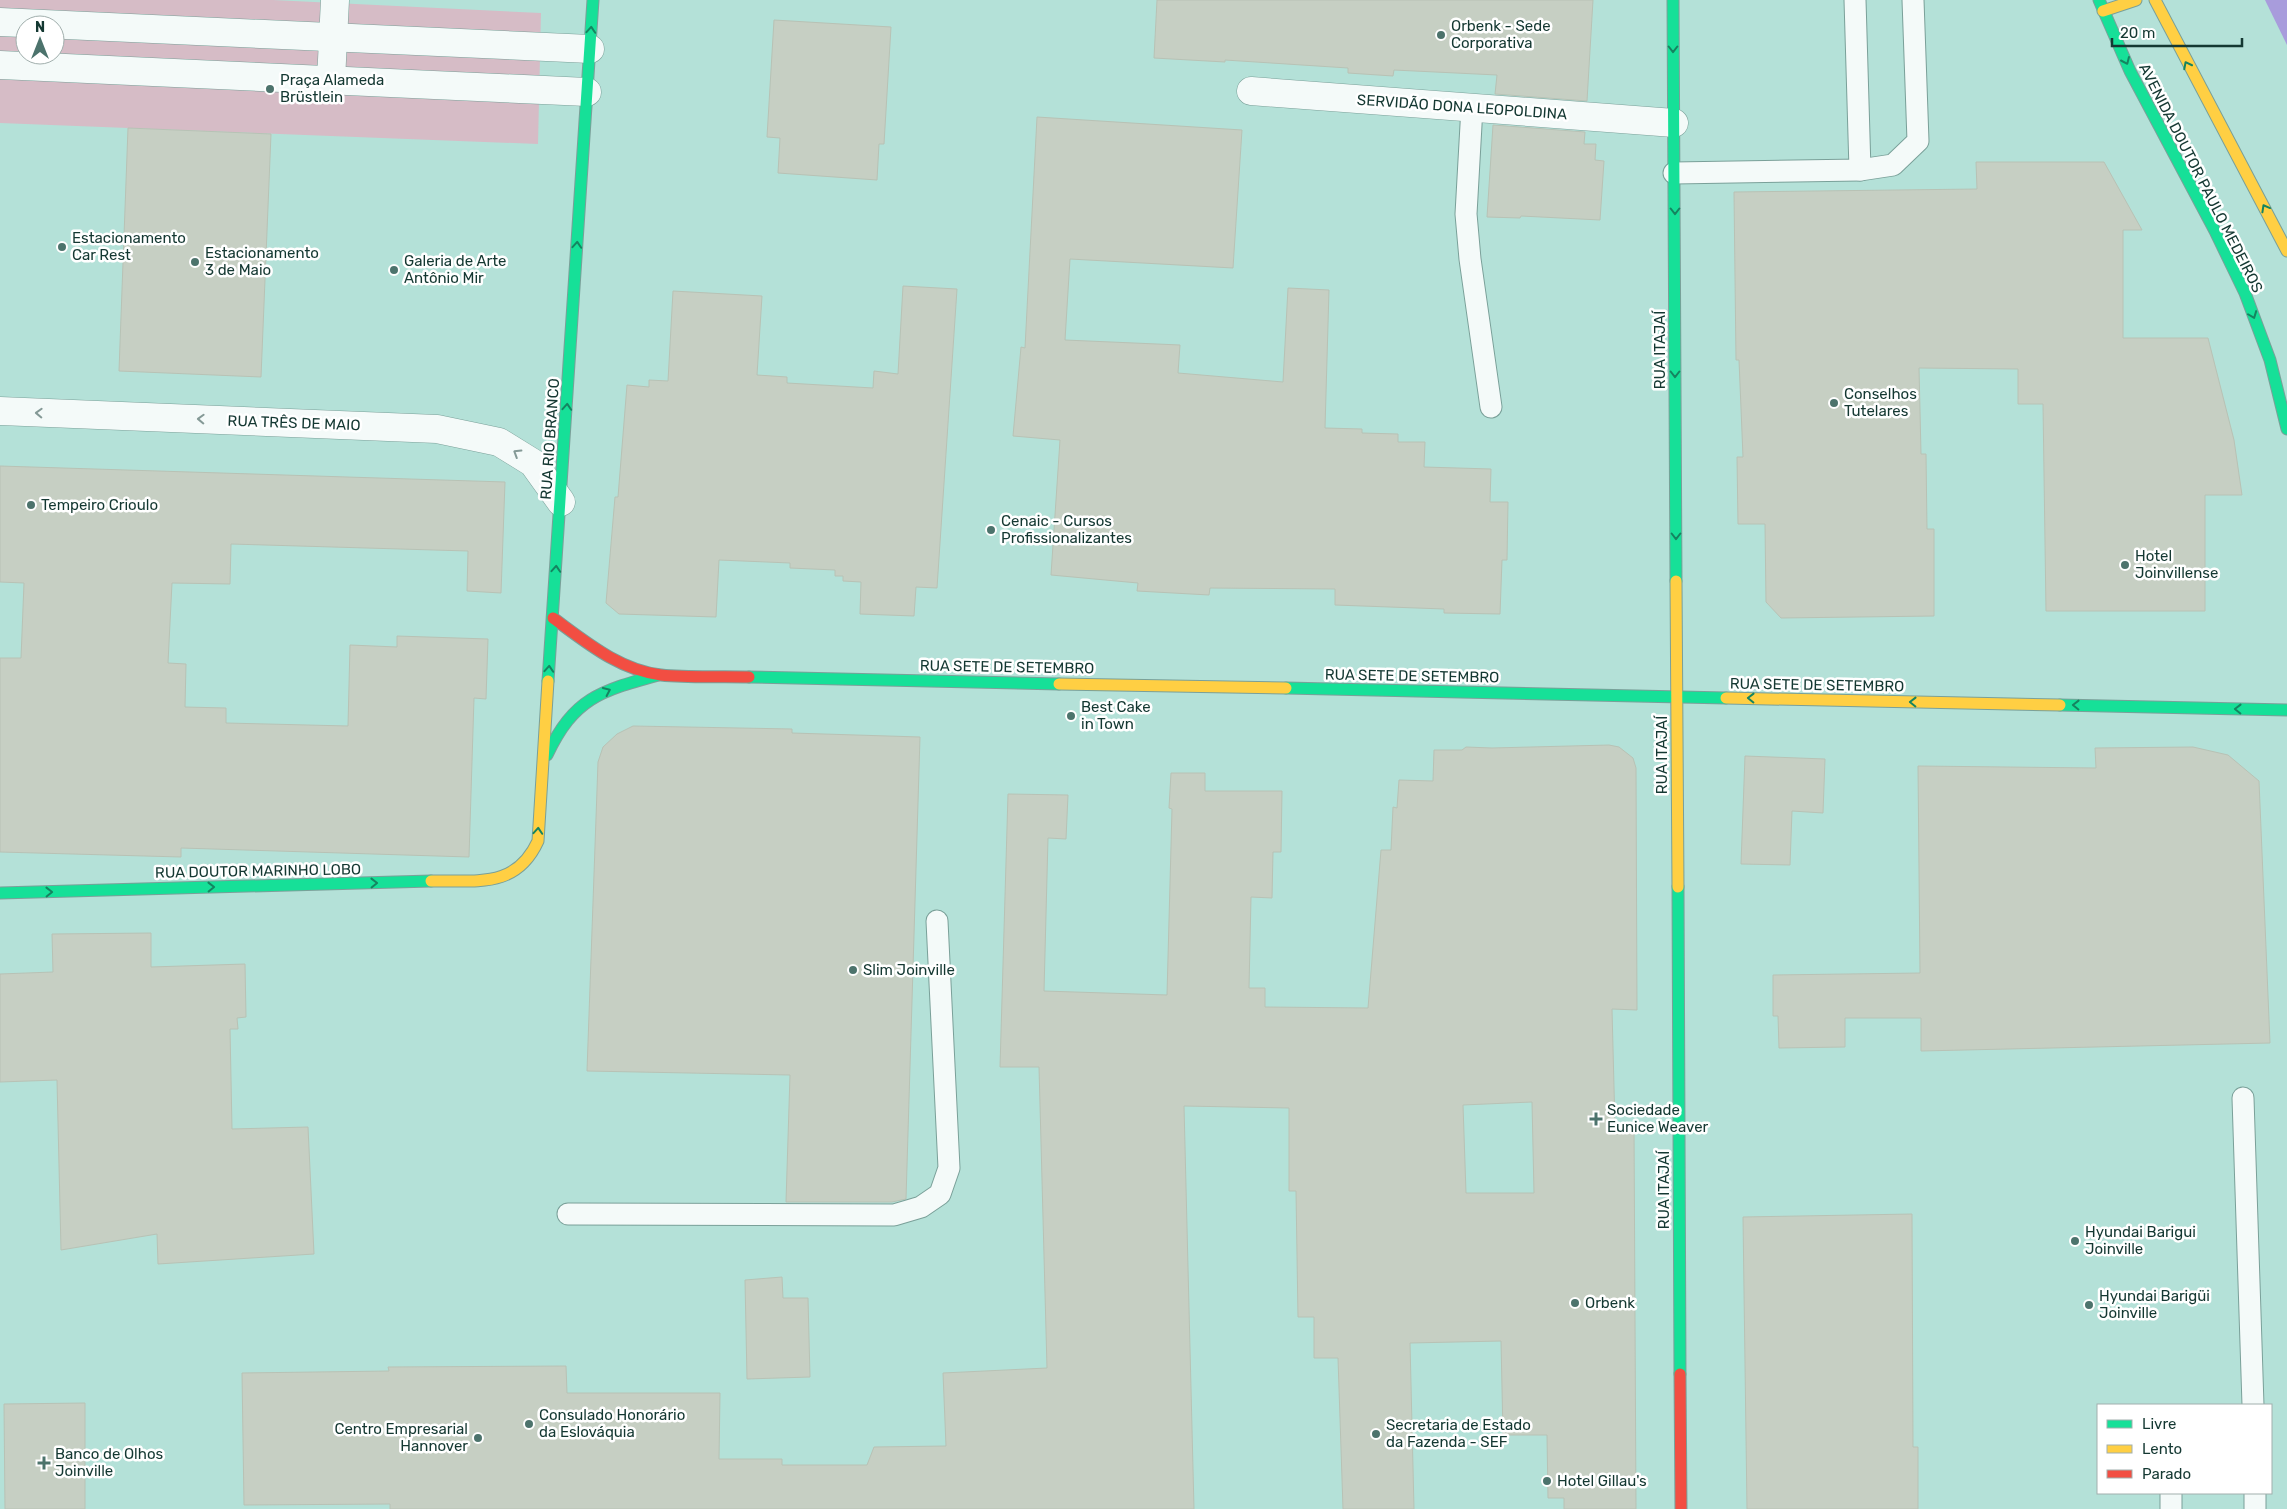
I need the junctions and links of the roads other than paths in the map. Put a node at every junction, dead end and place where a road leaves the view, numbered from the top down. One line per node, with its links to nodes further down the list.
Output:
1 (334, 0): 13 (street)
2 (593, 0): 14 (street, RUA RIO BRANCO, one-way to 2)
3 (1673, 0): 23 (street, RUA ITAJAÍ, one-way to 23)
4 (1855, 0): 24 (lane)
5 (1913, 0): 24 (lane)
6 (2136, 0): 8 (street)
7 (2155, 0): 26 (street, one-way to 7)
8 (2101, 6): 29 (street, AVENIDA DOUTOR PAULO MEDEIROS, one-way to 29)
9 (65, 19): 12 (street)
10 (15, 20): 11 (street)
11 (0, 22)
12 (130, 28): 13 (street); 18 (street)
13 (333, 37): 14 (street); 19 (street)
14 (590, 49): 21 (street, RUA RIO BRANCO)
15 (15, 63): 17 (street)
16 (65, 64): 18 (street)
17 (0, 65)
18 (127, 71): 19 (street)
19 (330, 80): 21 (street)
20 (1251, 91): 22 (street, SERVIDÃO DONA LEOPOLDINA)
21 (587, 92): 30 (street, RUA RIO BRANCO, one-way to 21)
22 (1472, 108): 23 (street, SERVIDÃO DONA LEOPOLDINA); 27 (lane)
23 (1674, 123): 25 (street, RUA ITAJAÍ)
24 (1860, 170): 25 (lane)
25 (1674, 172): 33 (street, RUA ITAJAÍ, one-way to 33)
26 (2287, 251)
27 (1491, 407)
28 (0, 411): 30 (street, RUA TRÊS DE MAIO, one-way to 28)
29 (2287, 429)
30 (561, 502): 31 (street, RUA RIO BRANCO, one-way to 30)
31 (553, 618): 32 (street, RUA SETE DE SETEMBRO); 35 (street, RUA RIO BRANCO, one-way to 31)
32 (660, 675): 33 (street, RUA SETE DE SETEMBRO); 35 (street, one-way to 32)
33 (1677, 697): 34 (street, RUA SETE DE SETEMBRO, one-way to 33); 44 (street, RUA ITAJAÍ)
34 (2287, 710)
35 (543, 764): 36 (street, RUA RIO BRANCO, one-way to 35)
36 (516, 872): 37 (street, RUA DOUTOR MARINHO LOBO, one-way to 36)
37 (0, 893)
38 (937, 921): 40 (lane)
39 (2243, 1098): 41 (lane)
40 (568, 1214)
41 (2253, 1404)
42 (2171, 1494): 45 (lane)
43 (2255, 1494): 46 (lane)
44 (1680, 1509)
45 (2171, 1509)
46 (2255, 1509)

